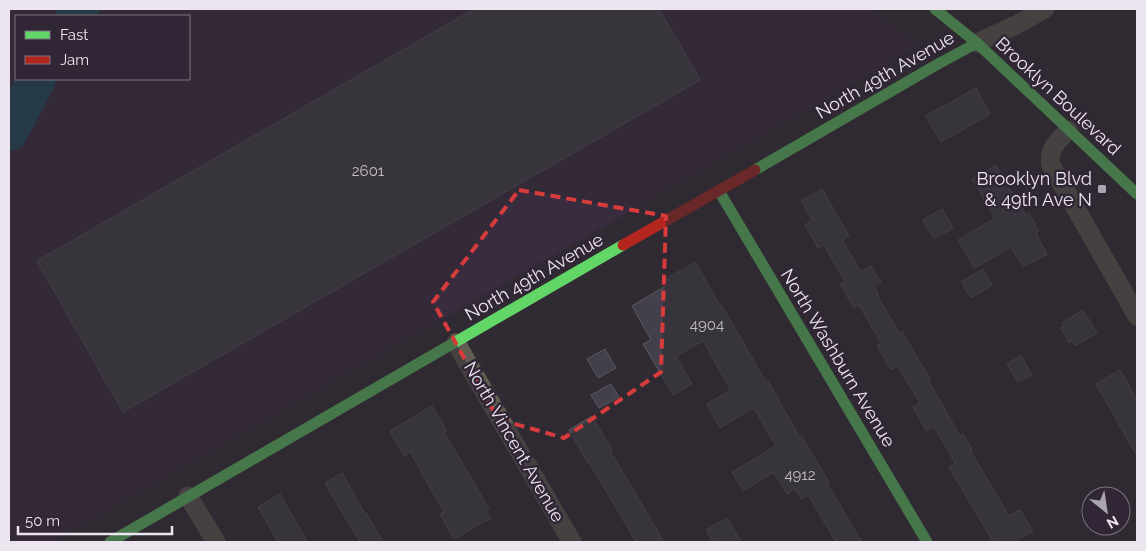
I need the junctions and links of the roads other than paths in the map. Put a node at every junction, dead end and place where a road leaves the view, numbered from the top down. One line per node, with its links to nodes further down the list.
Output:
1 (935, 9): 3 (street, Brooklyn Boulevard)
2 (1045, 9): 3 (street)
3 (977, 43): 4 (street, Brooklyn Boulevard); 5 (street, North 49th Avenue)
4 (1068, 130): 6 (street, Brooklyn Boulevard); 7 (street)
5 (719, 192): 8 (street, North 49th Avenue); 13 (street, North Washburn Avenue)
6 (1137, 194)
7 (1137, 316)
8 (456, 342): 9 (street, North 49th Avenue); 12 (street, North Vincent Avenue)
9 (188, 496): 10 (street, North 49th Avenue); 11 (street)
10 (110, 542)
11 (216, 542)
12 (572, 542)
13 (927, 542)

